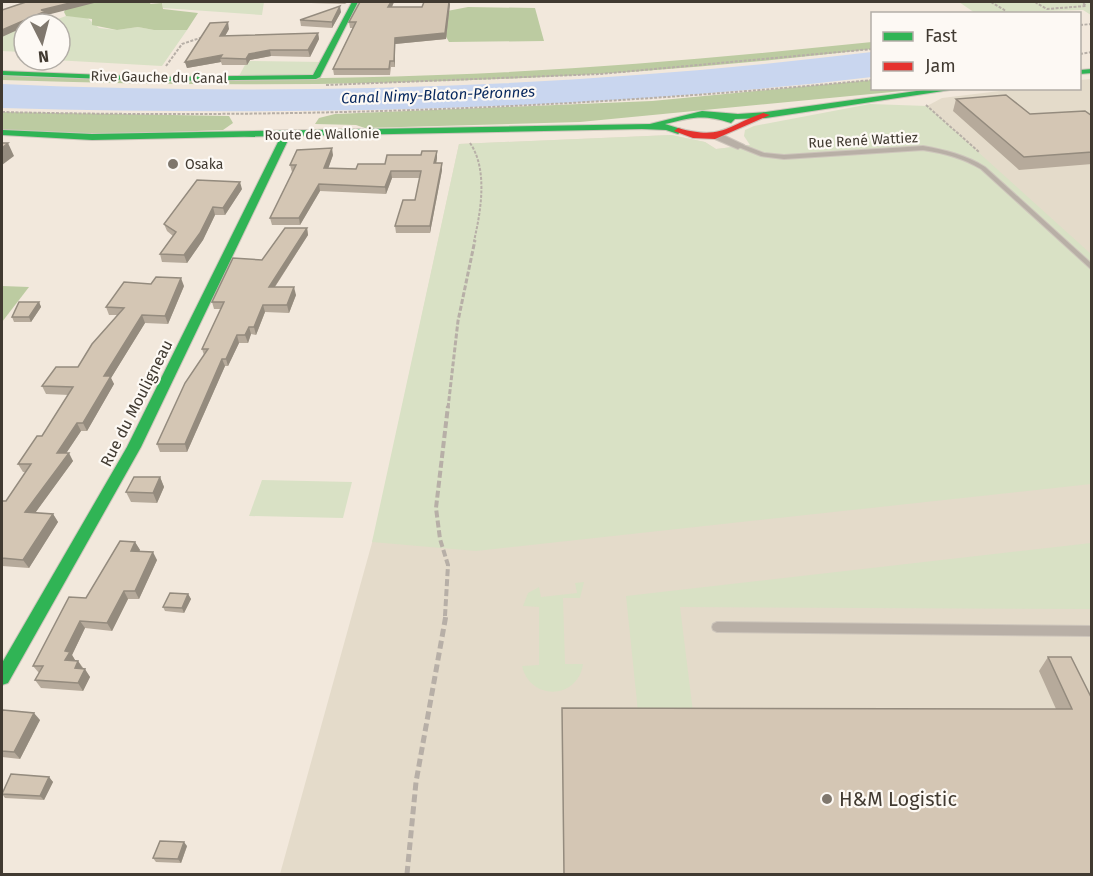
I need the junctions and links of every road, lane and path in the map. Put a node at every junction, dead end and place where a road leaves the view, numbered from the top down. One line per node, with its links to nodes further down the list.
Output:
1 (355, 2): 13 (street)
2 (991, 2): 5 (path)
3 (1035, 2): 4 (path)
4 (1082, 2)
5 (1006, 11)
6 (5, 30): 7 (path)
7 (12, 30)
8 (204, 37): 11 (path)
9 (871, 50): 13 (path)
10 (2, 73): 11 (street, Rive Gauche du Canal)
11 (156, 79): 13 (street, Rive Gauche du Canal)
12 (871, 80): 15 (path)
13 (319, 81)
14 (945, 90): 17 (street)
15 (2, 112)
16 (717, 114): 17 (street); 18 (street); 20 (street)
17 (766, 115): 20 (street)
18 (678, 123): 20 (street); 21 (street, Route de Wallonie)
19 (2, 132): 21 (street, Route de Wallonie)
20 (728, 133): 23 (street)
21 (286, 134): 27 (street, Rue du Mouligneau)
22 (471, 144): 28 (path)
23 (738, 146): 24 (lane, Rue René Wattiez)
24 (1092, 268)
25 (717, 627): 26 (lane)
26 (1092, 631)
27 (2, 678)
28 (407, 874)

